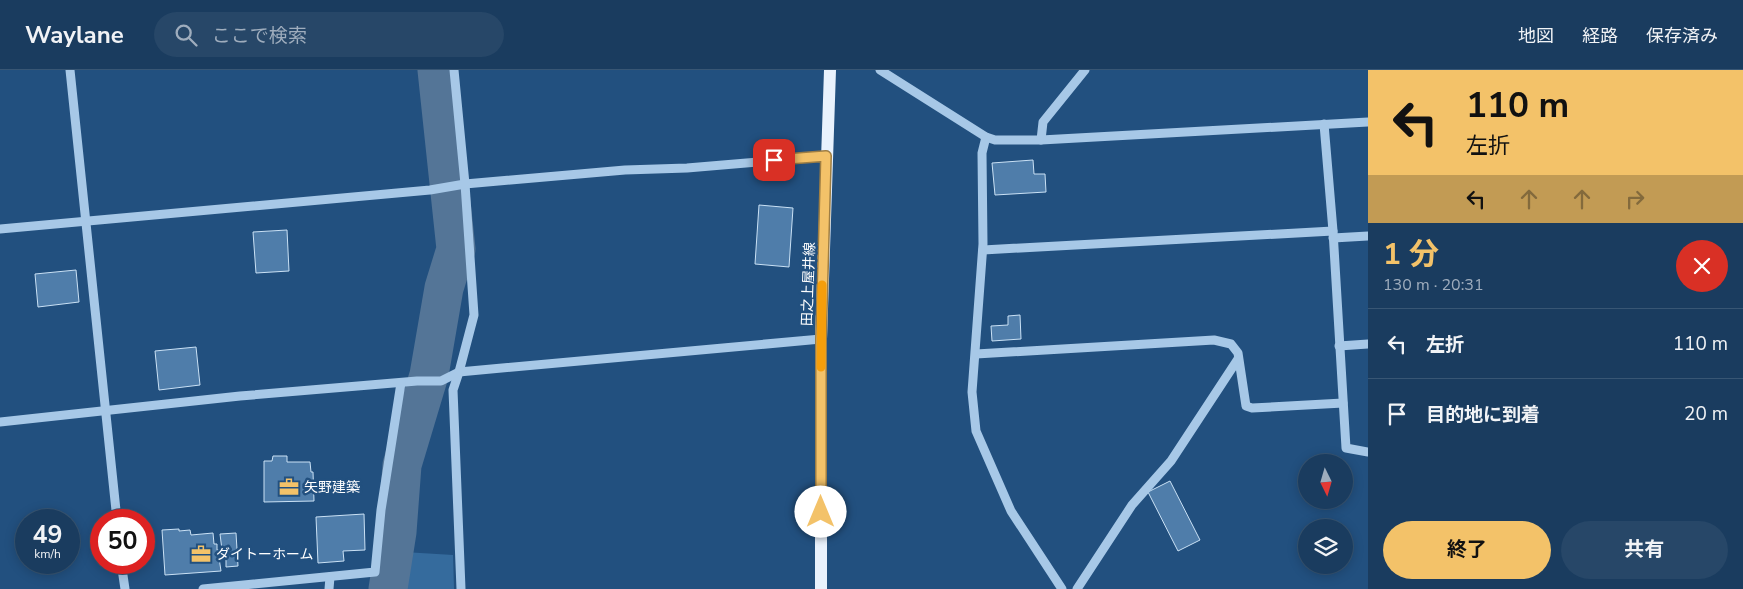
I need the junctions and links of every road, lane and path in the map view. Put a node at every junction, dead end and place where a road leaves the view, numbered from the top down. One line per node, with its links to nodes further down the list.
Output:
1 (70, 70): 12 (street)
2 (454, 70): 11 (street)
3 (830, 70): 10 (main road, 田之上屋井線)
4 (880, 70): 8 (street)
5 (1086, 70): 9 (street)
6 (1368, 122): 7 (street)
7 (1324, 124): 9 (street); 14 (street)
8 (986, 136): 9 (street); 16 (street)
9 (1041, 140)
10 (826, 156): 11 (street); 17 (main road, 田之上屋井線)
11 (465, 184): 12 (street); 22 (street)
12 (86, 220): 13 (street); 25 (street)
13 (0, 229)
14 (1333, 234): 15 (street); 16 (street); 19 (street)
15 (1368, 236)
16 (983, 250): 20 (street)
17 (821, 339): 22 (street); 35 (main road, 田之上屋井線)
18 (1368, 344): 19 (street)
19 (1339, 346): 24 (street)
20 (976, 354): 21 (street); 36 (street)
21 (1238, 359): 24 (street); 37 (street)
22 (459, 372): 23 (street); 34 (street)
23 (401, 382): 25 (street); 30 (street)
24 (1343, 403): 27 (street)
25 (104, 411): 26 (street); 28 (street)
26 (0, 422)
27 (1368, 452)
28 (116, 509)
29 (123, 574): 31 (street)
30 (330, 577): 32 (street); 33 (street)
31 (124, 589)
32 (203, 589)
33 (329, 589)
34 (462, 589)
35 (820, 589)
36 (1062, 589)
37 (1077, 589)

